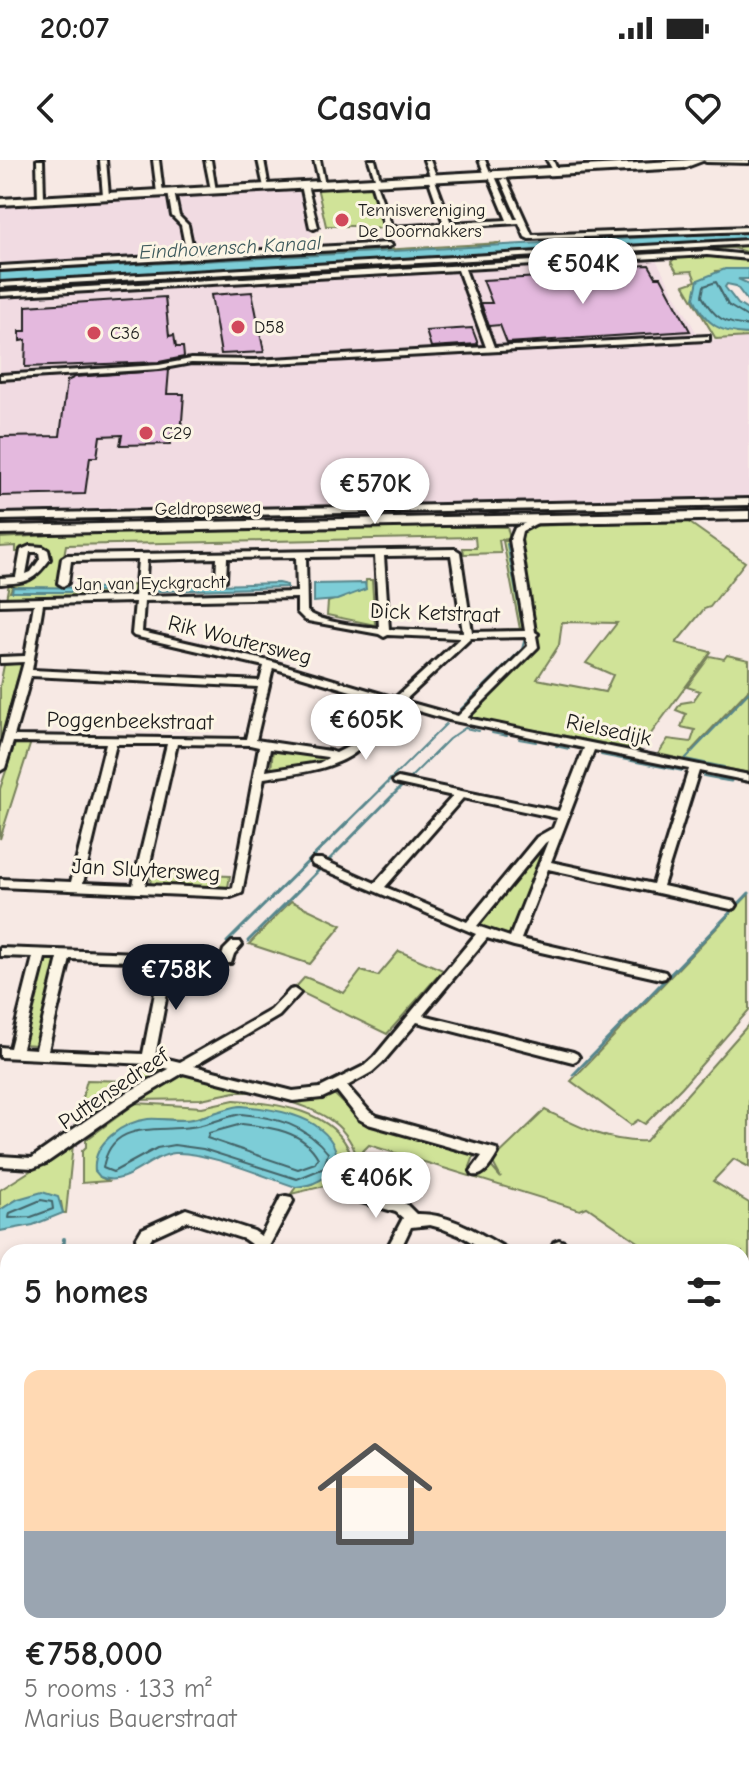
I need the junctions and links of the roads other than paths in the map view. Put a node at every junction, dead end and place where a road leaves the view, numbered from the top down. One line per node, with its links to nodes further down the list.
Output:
1 (41, 160): 25 (street)
2 (103, 160): 24 (street)
3 (156, 160): 23 (street)
4 (208, 160): 22 (street)
5 (261, 160): 21 (street)
6 (317, 160): 19 (street)
7 (372, 160): 18 (street)
8 (427, 160): 16 (street)
9 (482, 160): 15 (street)
10 (547, 160): 14 (street)
11 (704, 160): 12 (street); 13 (street)
12 (749, 161)
13 (618, 164): 14 (street)
14 (554, 171): 15 (street)
15 (490, 174): 16 (street); 28 (street)
16 (433, 178): 18 (street); 29 (street)
17 (504, 180): 27 (street)
18 (376, 181): 19 (street); 29 (street)
19 (323, 184): 20 (street)
20 (304, 185): 21 (street); 30 (street)
21 (267, 187): 22 (street)
22 (214, 190): 23 (street)
23 (165, 193): 24 (street); 35 (street)
24 (106, 196): 25 (street)
25 (41, 199): 26 (street)
26 (0, 202)
27 (523, 221): 28 (street); 31 (street)
28 (510, 222): 29 (street)
29 (448, 226)
30 (314, 227)
31 (749, 229)
32 (749, 242): 38 (street)
33 (388, 245): 35 (street)
34 (749, 257): 36 (street)
35 (191, 258): 37 (street)
36 (461, 267): 39 (street); 41 (street)
37 (0, 268)
38 (0, 285)
39 (0, 294)
40 (706, 338): 41 (street)
41 (490, 347): 42 (street)
42 (0, 377)
43 (749, 502): 45 (street)
44 (749, 515): 46 (main road, Geldropseweg)
45 (0, 517)
46 (596, 518): 47 (main road, Geldropseweg); 48 (main road, Geldropseweg)
47 (416, 521): 48 (main road, Geldropseweg); 49 (main road, Geldropseweg)
48 (534, 522): 63 (street)
49 (0, 530)
50 (379, 552): 51 (street); 62 (street); 64 (street)
51 (301, 554): 52 (street); 58 (street)
52 (222, 555): 53 (street); 55 (street)
53 (143, 557): 56 (street); 59 (street)
54 (20, 580): 57 (street)
55 (221, 580)
56 (63, 583)
57 (1, 585)
58 (300, 595): 59 (street, Jan van Eyckgracht); 62 (street, Dick Ketstraat)
59 (139, 599): 60 (street, Jan van Eyckgracht); 67 (street, Rik Woutersweg)
60 (39, 601): 61 (street, Jan van Eyckgracht); 65 (street)
61 (0, 602)
62 (384, 634): 64 (street, Dick Ketstraat)
63 (533, 634): 64 (street, Dick Ketstraat); 71 (street)
64 (468, 636): 70 (street)
65 (28, 659): 66 (street); 68 (street)
66 (0, 660)
67 (269, 664): 69 (street); 70 (street, Rik Woutersweg)
68 (27, 673): 69 (street); 73 (street)
69 (263, 684): 76 (street)
70 (398, 701): 71 (street, Rik Woutersweg)
71 (460, 719): 78 (street, Rielsedijk)
72 (365, 736): 80 (street)
73 (10, 739): 74 (street, Poggenbeekstraat); 79 (street)
74 (112, 740): 75 (street, Poggenbeekstraat); 92 (street)
75 (173, 740): 76 (street, Poggenbeekstraat); 95 (street)
76 (250, 742): 77 (street)
77 (265, 745): 80 (street); 83 (street, Jan Sluytersweg)
78 (590, 746): 81 (street, Rielsedijk); 87 (street)
79 (2, 753): 82 (street)
80 (336, 758): 83 (street)
81 (695, 767): 84 (street, Rielsedijk); 94 (street)
82 (0, 768)
83 (261, 775): 95 (street, Jan Sluytersweg)
84 (749, 778)
85 (398, 781): 86 (street)
86 (461, 794): 87 (street); 93 (street)
87 (562, 815): 88 (street)
88 (557, 830): 90 (street); 97 (street)
89 (317, 862): 93 (street)
90 (544, 864): 94 (street); 99 (street)
91 (0, 883): 92 (street, Jan Sluytersweg)
92 (76, 886): 95 (street, Jan Sluytersweg)
93 (377, 888): 97 (street)
94 (657, 888): 96 (street)
95 (138, 889)
96 (731, 905)
97 (469, 928): 98 (street)
98 (483, 934): 99 (street); 107 (street)
99 (514, 942): 105 (street)
100 (236, 945): 104 (street)
101 (0, 952): 102 (street)
102 (40, 954): 103 (street); 109 (street)
103 (65, 954): 104 (street); 110 (street)
104 (168, 958): 112 (street)
105 (661, 975)
106 (294, 993): 113 (street, Puttensedreef)
107 (414, 1017): 111 (street); 114 (street)
108 (0, 1052): 109 (street)
109 (15, 1052): 110 (street)
110 (41, 1054): 112 (street)
111 (573, 1057)
112 (148, 1059): 113 (street)
113 (183, 1065): 114 (street); 115 (street, Puttensedreef)
114 (339, 1085): 116 (street)
115 (0, 1161)
116 (478, 1171)
117 (353, 1194): 119 (street)
118 (286, 1201): 122 (street)
119 (413, 1220): 123 (street); 124 (street)
120 (143, 1244): 121 (street)
121 (257, 1244)
122 (264, 1244)
123 (396, 1244)
124 (486, 1244)

